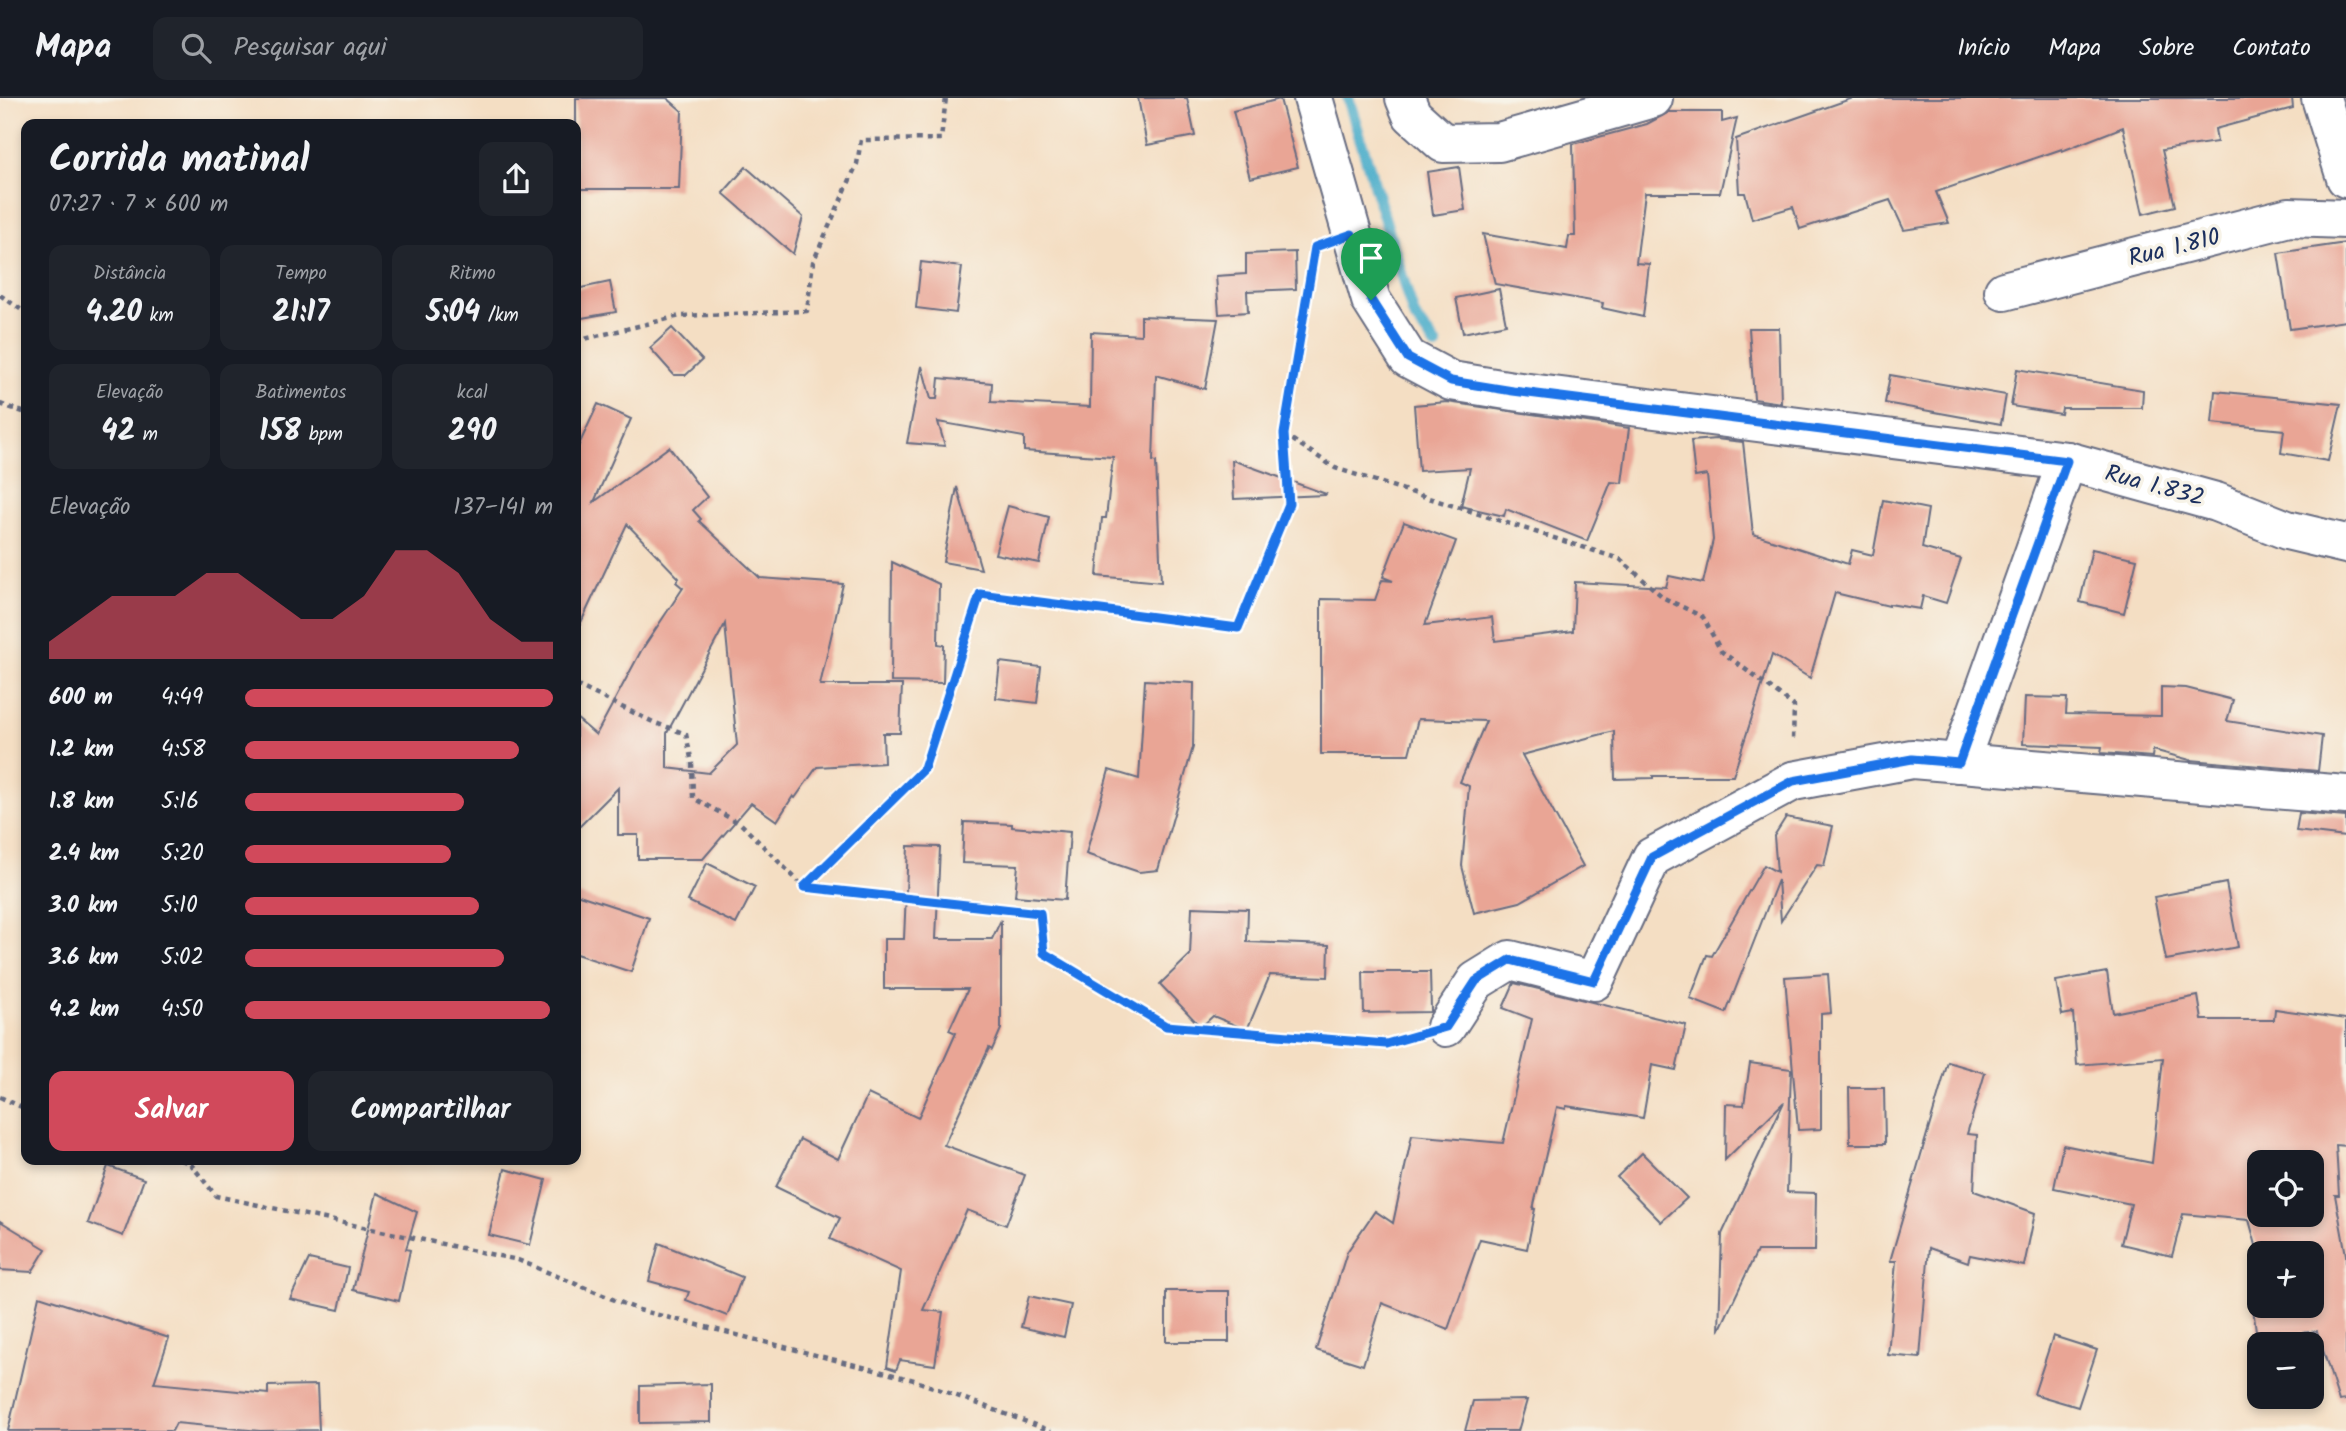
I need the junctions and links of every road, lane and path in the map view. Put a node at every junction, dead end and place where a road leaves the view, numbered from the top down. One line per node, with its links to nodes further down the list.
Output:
1 (946, 98): 12 (path)
2 (1313, 98): 8 (street, Rua 1.832)
3 (1405, 98): 4 (street)
4 (1653, 98)
5 (2321, 98): 6 (street)
6 (2346, 178)
7 (2346, 219): 9 (street, Rua 1.810)
8 (1352, 234): 15 (path); 16 (street, Rua 1.832)
9 (2004, 291)
10 (0, 295): 11 (path)
11 (21, 310)
12 (581, 340)
13 (0, 404): 14 (path)
14 (21, 411)
15 (1284, 434): 20 (path); 22 (path)
16 (2067, 461): 17 (street, Rua 1.832); 19 (street)
17 (2346, 544)
18 (581, 687): 22 (path)
19 (1959, 763): 20 (street); 21 (street)
20 (1793, 781): 23 (street)
21 (2346, 795)
22 (804, 887): 23 (path)
23 (1446, 1027)
24 (0, 1097): 25 (path)
25 (21, 1107)
26 (192, 1165): 27 (path)
27 (1051, 1431)

